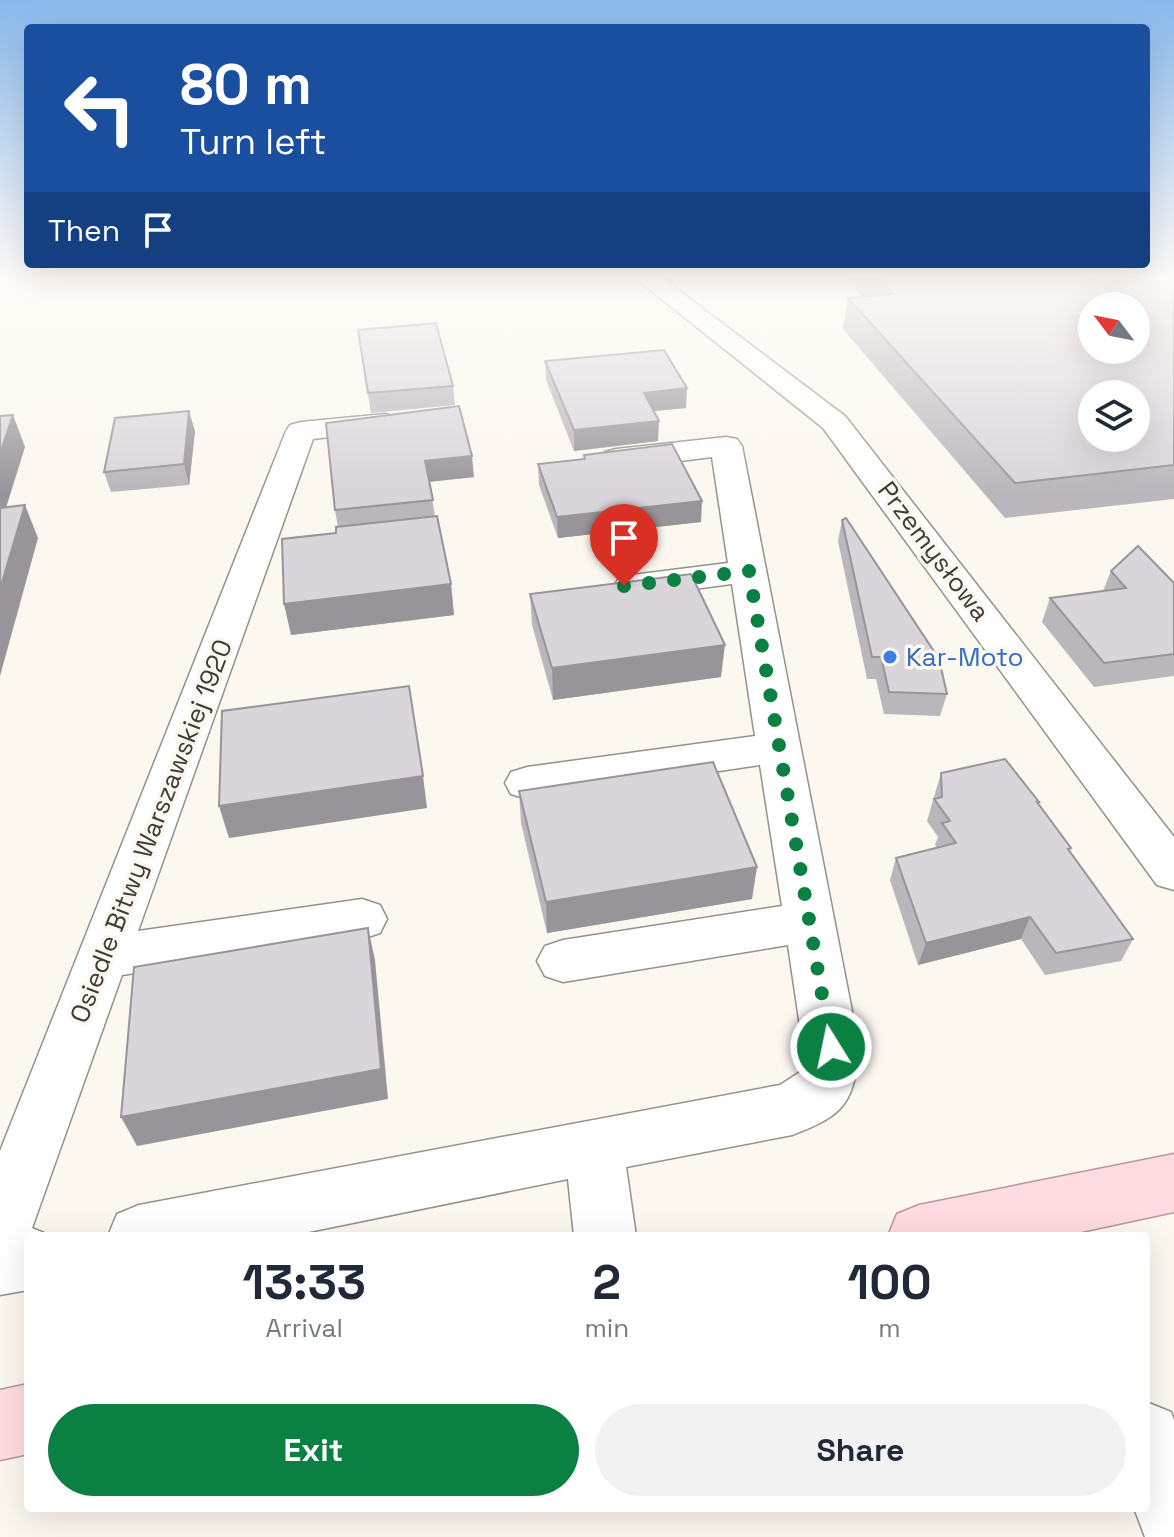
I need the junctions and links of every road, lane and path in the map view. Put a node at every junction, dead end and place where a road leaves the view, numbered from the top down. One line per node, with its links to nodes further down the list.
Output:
1 (739, 349): 10 (street, Przemysłowa)
2 (407, 421): 7 (street, Osiedle Bitwy Warszawskiej 1920)
3 (590, 462): 4 (street)
4 (749, 571): 5 (street); 8 (street)
5 (593, 590)
6 (237, 713): 7 (street)
7 (191, 720): 13 (street, Osiedle Bitwy Warszawskiej 1920)
8 (780, 747): 9 (street); 12 (street)
9 (527, 783)
10 (1174, 872)
11 (362, 919): 13 (street)
12 (809, 922): 14 (street); 15 (street)
13 (104, 957): 18 (street, Osiedle Bitwy Warszawskiej 1920)
14 (563, 961)
15 (594, 1146): 19 (street); 20 (street)
16 (1174, 1183): 17 (main road)
17 (1070, 1221): 21 (main road)
18 (0, 1230)
19 (159, 1232)
20 (605, 1232)
21 (959, 1232)
22 (24, 1259): 23 (street)
23 (0, 1263)
24 (24, 1420): 25 (main road)
25 (0, 1425)
26 (1150, 1449): 27 (street)
27 (1174, 1518)

